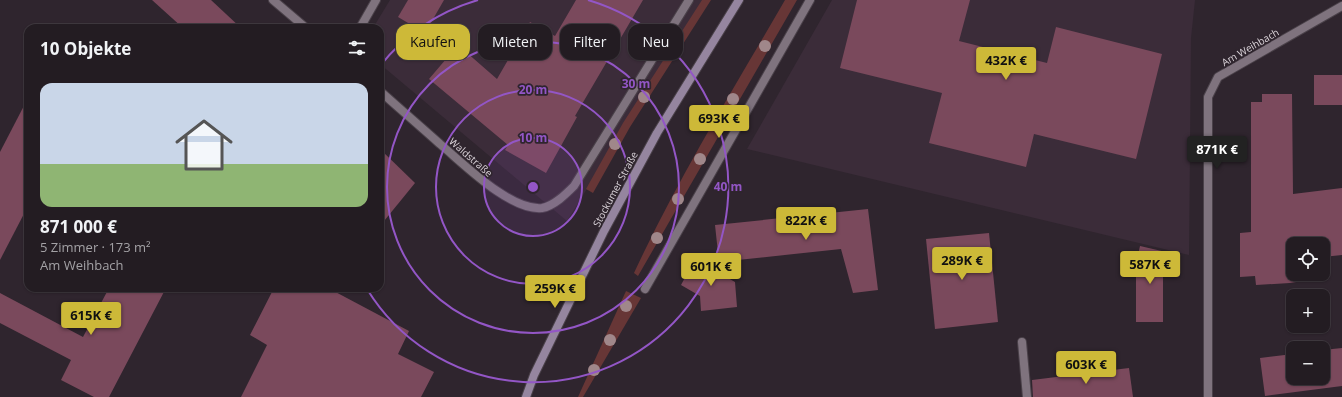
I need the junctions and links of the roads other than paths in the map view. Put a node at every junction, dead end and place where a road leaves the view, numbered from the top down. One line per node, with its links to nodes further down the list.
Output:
1 (273, 0): 7 (street)
2 (376, 0): 8 (street)
3 (689, 0): 9 (street, Waldstraße)
4 (739, 0): 12 (main road, Stockumer Straße)
5 (810, 0): 10 (street)
6 (1342, 6): 14 (street, Am Weihbach)
7 (301, 24)
8 (362, 24)
9 (384, 94)
10 (645, 289)
11 (1022, 342): 13 (street)
12 (526, 397)
13 (1027, 397)
14 (1208, 397)

